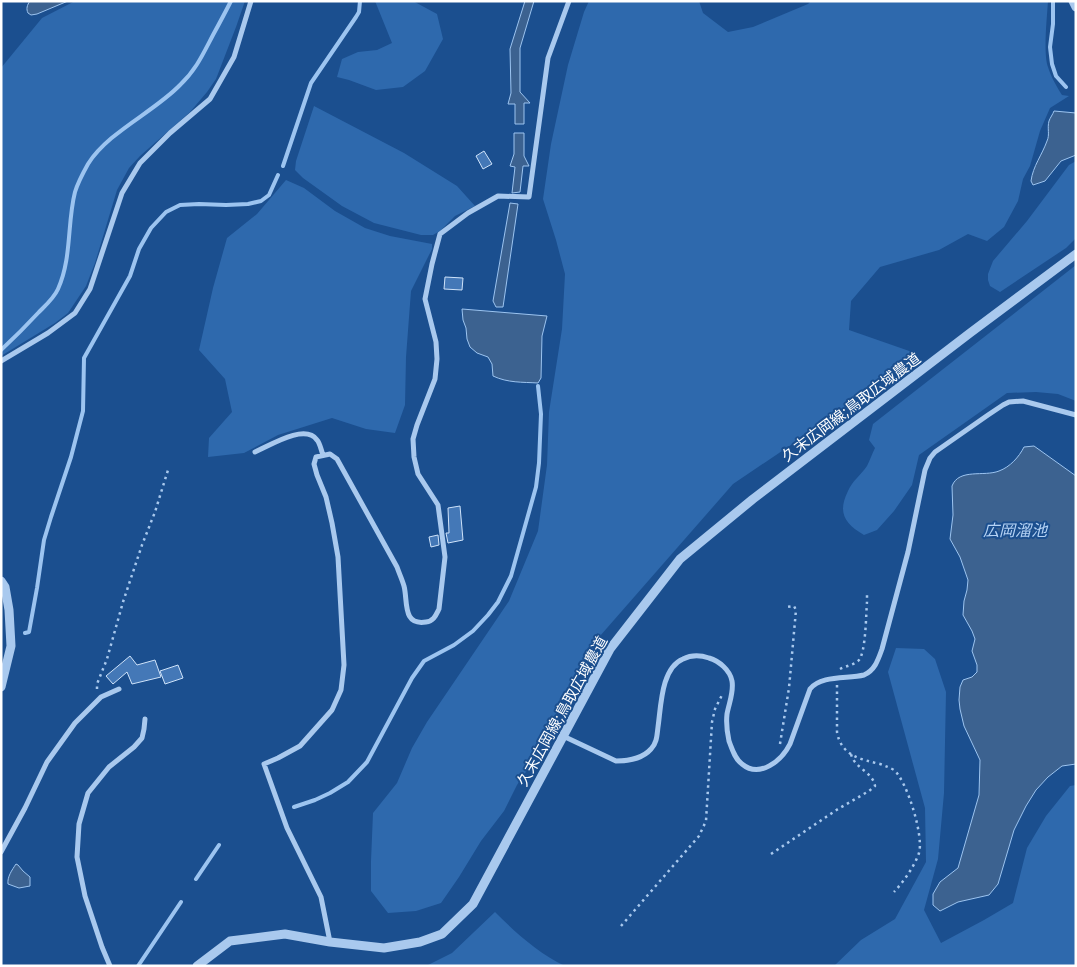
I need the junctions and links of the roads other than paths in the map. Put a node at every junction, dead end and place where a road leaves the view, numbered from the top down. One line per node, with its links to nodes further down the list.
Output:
1 (251, 1): 6 (street)
2 (569, 1): 9 (street)
3 (1073, 1): 4 (street)
4 (1076, 8)
5 (1076, 254): 14 (street, 久末広岡線;鳥取広域農道)
6 (1, 362)
7 (1076, 415): 14 (street)
8 (255, 452): 9 (street)
9 (322, 455): 16 (street)
10 (1, 581): 11 (street)
11 (1, 687)
12 (119, 689): 15 (street)
13 (145, 719): 17 (street)
14 (563, 736): 16 (street, 久末広岡線;鳥取広域農道)
15 (1, 852)
16 (330, 942): 18 (street, 久末広岡線;鳥取広域農道)
17 (110, 966)
18 (197, 966)

